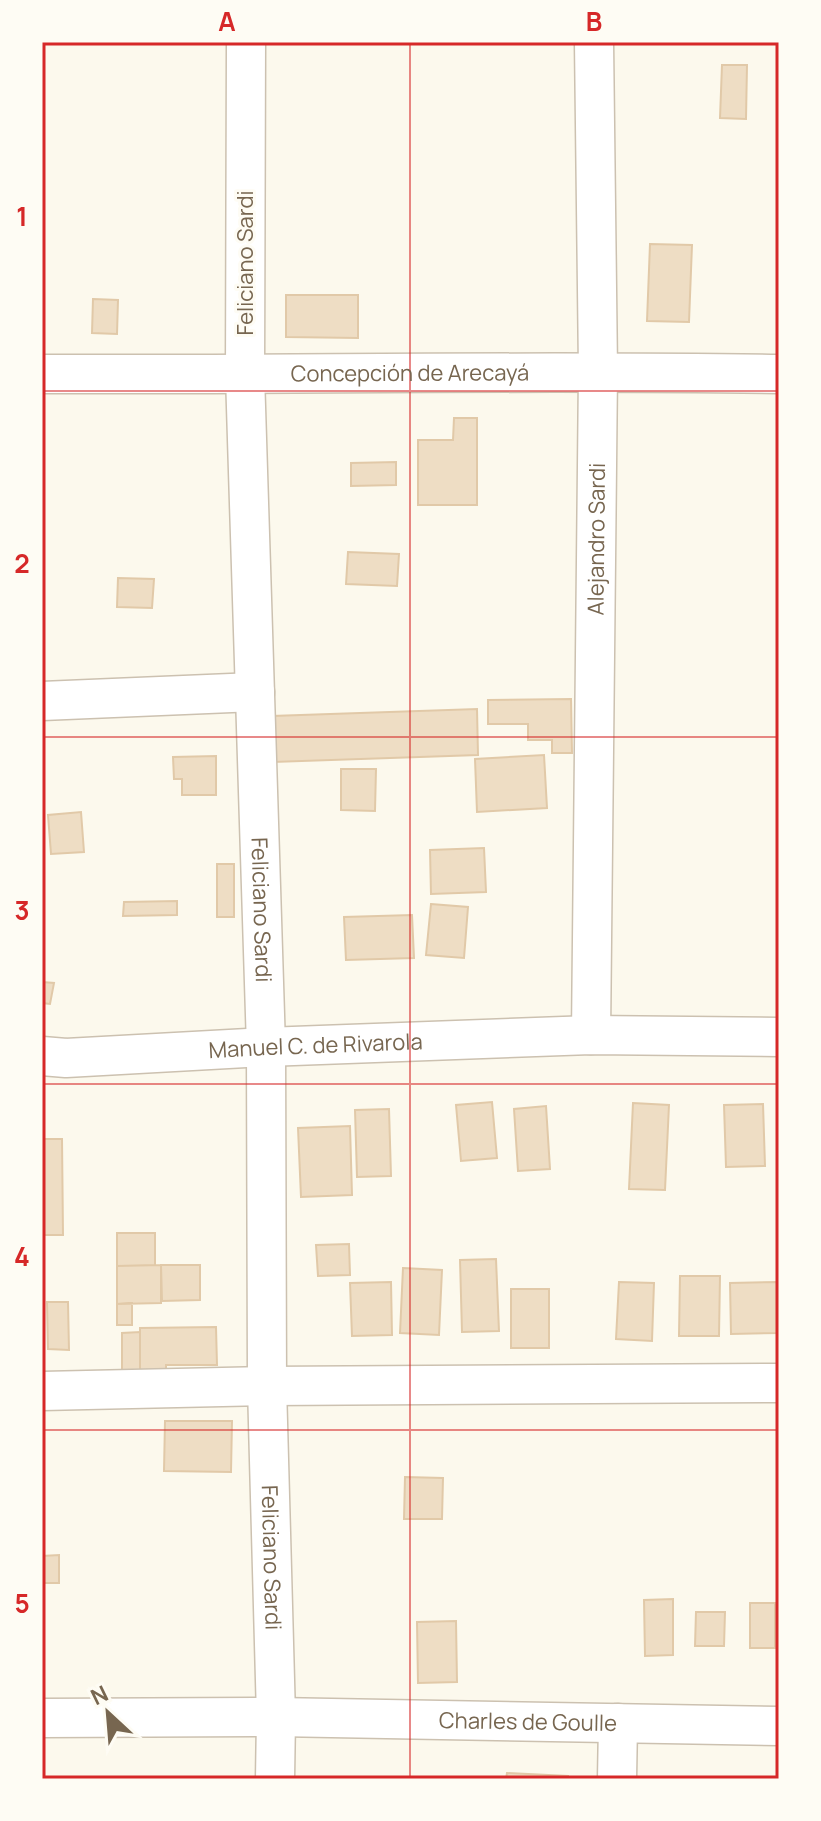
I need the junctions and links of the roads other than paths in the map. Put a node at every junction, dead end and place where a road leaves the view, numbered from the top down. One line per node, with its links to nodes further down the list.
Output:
1 (245, 42): 6 (street, Feliciano Sardi)
2 (594, 42): 3 (street, Alejandro Sardi)
3 (598, 371): 5 (street, Concepción de Arecayá); 6 (street, Concepción de Arecayá); 9 (street, Alejandro Sardi)
4 (42, 374): 6 (street, Concepción de Arecayá)
5 (779, 374)
6 (245, 375): 7 (street, Feliciano Sardi)
7 (255, 692): 8 (street); 11 (street, Feliciano Sardi)
8 (42, 701)
9 (591, 1035): 10 (street, Manuel C. de Rivarola); 11 (street, Manuel C. de Rivarola)
10 (779, 1037)
11 (266, 1047): 12 (street, Manuel C. de Rivarola); 14 (street, Feliciano Sardi)
12 (42, 1056)
13 (779, 1383): 14 (street)
14 (267, 1386): 15 (street); 16 (street, Feliciano Sardi)
15 (42, 1391)
16 (276, 1717): 17 (street, Charles de Goulle); 18 (street, Charles de Goulle); 20 (street, Feliciano Sardi)
17 (42, 1718)
18 (618, 1723): 19 (street, Charles de Goulle); 21 (street)
19 (779, 1726)
20 (275, 1779)
21 (617, 1779)

